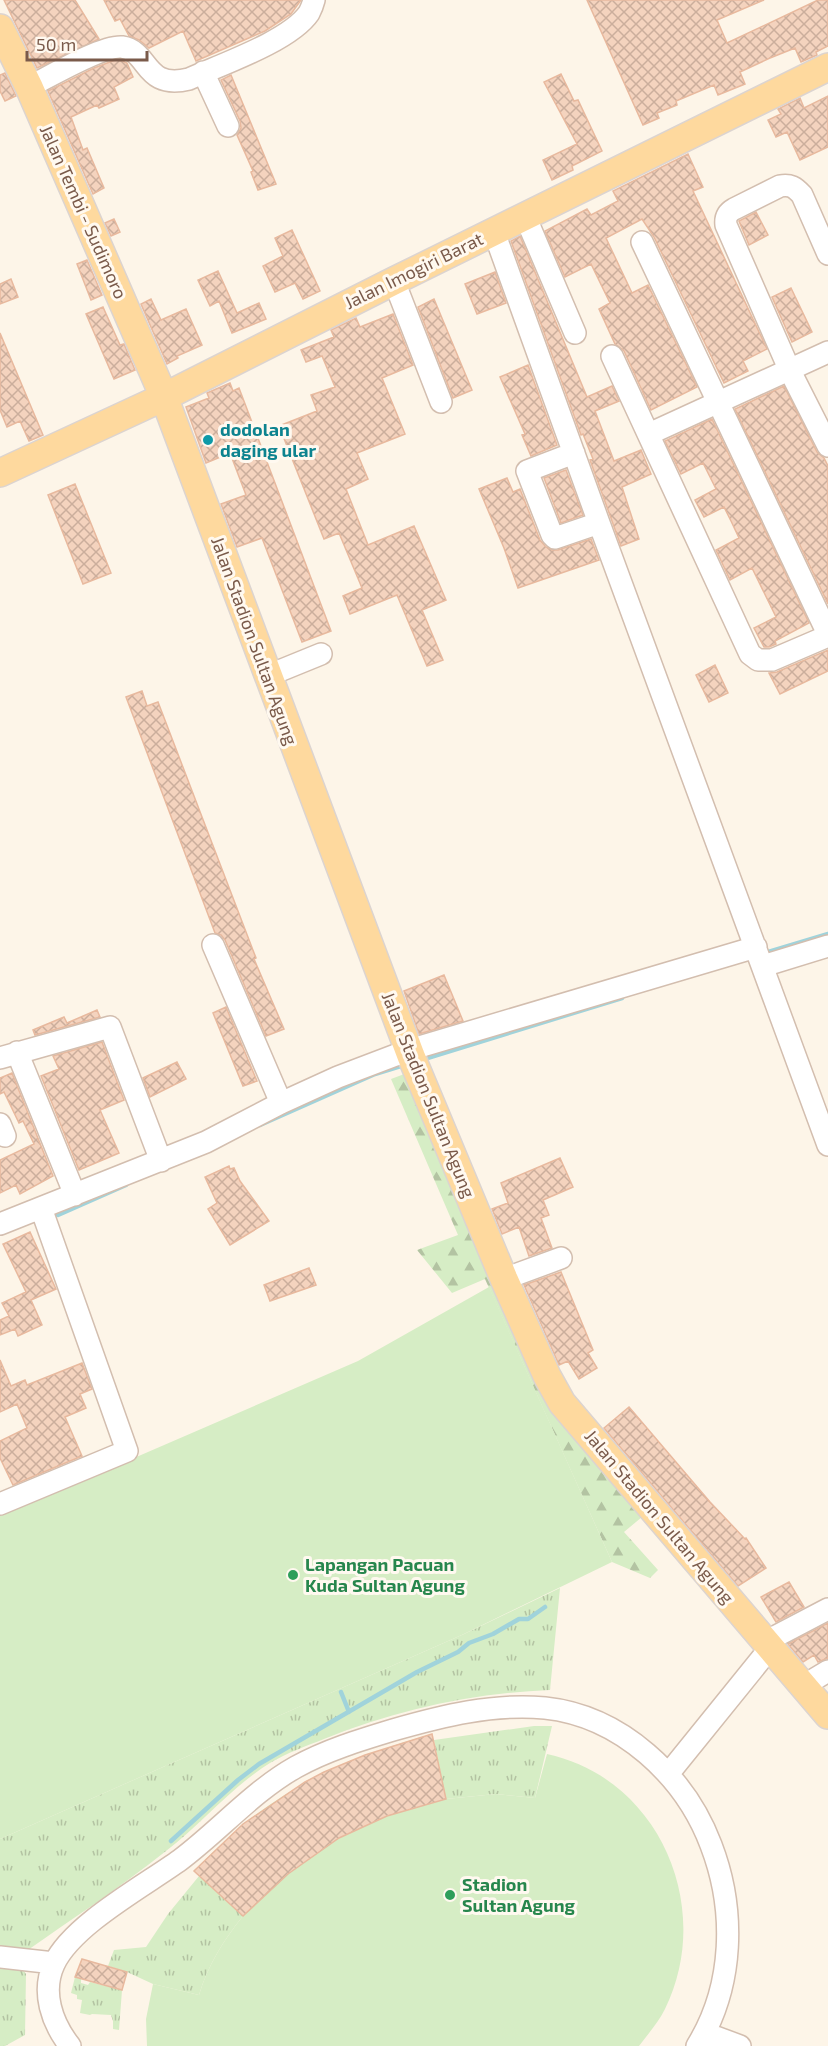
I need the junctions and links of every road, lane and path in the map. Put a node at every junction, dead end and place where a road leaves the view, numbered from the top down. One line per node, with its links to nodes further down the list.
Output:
1 (314, 0): 4 (street)
2 (0, 28): 5 (main road, Jalan Tembi - Sudimoro)
3 (828, 67): 7 (main road, Jalan Imogiri Barat)
4 (203, 72): 5 (street); 6 (street)
5 (29, 87): 16 (main road, Jalan Tembi - Sudimoro)
6 (228, 126)
7 (525, 216): 8 (main road, Jalan Imogiri Barat); 12 (street)
8 (494, 231): 11 (main road, Jalan Imogiri Barat); 21 (street)
9 (642, 242): 18 (street)
10 (828, 254): 15 (street)
11 (394, 281): 16 (main road, Jalan Imogiri Barat); 17 (street)
12 (575, 333)
13 (828, 352): 15 (street)
14 (612, 356): 19 (street)
15 (790, 370): 18 (street); 20 (street)
16 (164, 397): 22 (main road, Jalan Imogiri Barat); 26 (main road, Jalan Stadion Sultan Agung)
17 (441, 402)
18 (719, 403): 19 (street); 24 (street)
19 (649, 434): 24 (street)
20 (828, 446)
21 (574, 453): 23 (street); 23 (street)
22 (0, 473)
23 (599, 523): 29 (street)
24 (828, 635)
25 (321, 654): 26 (street)
26 (267, 676): 31 (main road, Jalan Stadion Sultan Agung)
27 (213, 945): 32 (street)
28 (828, 946): 29 (street)
29 (760, 956): 31 (street); 33 (street)
30 (8, 1055): 34 (street); 35 (street)
31 (412, 1058): 32 (street); 39 (main road, Jalan Stadion Sultan Agung)
32 (281, 1103): 34 (street)
33 (828, 1145)
34 (161, 1161): 35 (street)
35 (75, 1195): 36 (street)
36 (41, 1208): 37 (street); 40 (street)
37 (0, 1224)
38 (561, 1258): 39 (street)
39 (504, 1279): 42 (main road, Jalan Stadion Sultan Agung)
40 (0, 1504)
41 (828, 1609): 42 (street)
42 (768, 1645): 44 (main road, Jalan Stadion Sultan Agung); 46 (street)
43 (828, 1671): 44 (street)
44 (803, 1686): 45 (main road, Jalan Stadion Sultan Agung)
45 (828, 1715)
46 (669, 1773): 48 (street); 49 (street)
47 (0, 1958): 48 (street)
48 (54, 1963): 50 (street)
49 (701, 2039): 51 (street)
50 (70, 2046)
51 (740, 2046)

